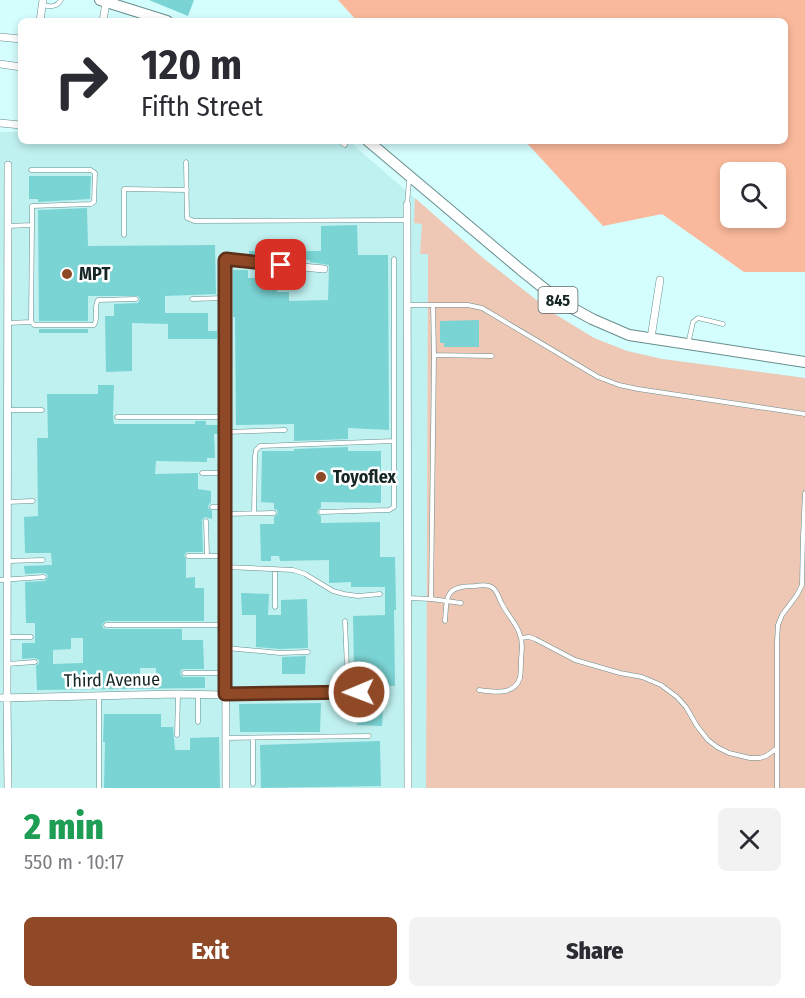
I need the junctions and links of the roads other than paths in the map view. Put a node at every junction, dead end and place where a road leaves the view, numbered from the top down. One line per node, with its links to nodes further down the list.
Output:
1 (61, 0): 2 (lane)
2 (43, 2): 4 (street)
3 (113, 2): 5 (street); 6 (main road)
4 (40, 18)
5 (105, 18)
6 (158, 18)
7 (0, 37): 8 (street)
8 (18, 39)
9 (0, 64): 10 (street)
10 (18, 67)
11 (0, 123): 12 (street)
12 (18, 125)
13 (372, 144): 17 (main road, 845)
14 (186, 162): 18 (lane)
15 (8, 165): 22 (street)
16 (31, 170): 21 (lane)
17 (409, 176): 19 (lane); 35 (main road, 845)
18 (187, 190): 20 (lane); 23 (lane)
19 (407, 205): 20 (street)
20 (407, 220): 30 (street)
21 (32, 225): 22 (lane); 32 (lane)
22 (8, 226): 33 (street)
23 (124, 235)
24 (394, 259): 47 (lane)
25 (324, 269): 27 (street)
26 (660, 280): 35 (street)
27 (225, 298): 29 (lane); 44 (street)
28 (136, 299): 32 (lane)
29 (192, 299)
30 (408, 305): 31 (lane); 70 (street)
31 (433, 305): 37 (lane); 42 (lane)
32 (32, 322): 33 (lane)
33 (8, 323): 40 (street)
34 (723, 324): 36 (lane)
35 (651, 338): 36 (main road, 845)
36 (687, 344): 39 (main road, 845)
37 (434, 355): 38 (lane); 71 (lane)
38 (492, 356)
39 (805, 362)
40 (7, 410): 41 (lane); 52 (street)
41 (42, 410)
42 (805, 414)
43 (117, 417): 44 (lane)
44 (225, 417): 46 (street)
45 (285, 430): 46 (lane)
46 (225, 432): 49 (street)
47 (394, 441): 55 (lane); 56 (lane)
48 (202, 473): 49 (lane)
49 (225, 473): 54 (street)
50 (805, 494): 103 (lane)
51 (33, 501): 52 (lane)
52 (7, 502): 58 (street)
53 (212, 507): 54 (lane)
54 (225, 510): 56 (lane); 62 (street)
55 (321, 512)
56 (254, 513): 57 (lane)
57 (274, 513)
58 (4, 520): 64 (street)
59 (206, 521): 61 (lane)
60 (188, 556): 61 (lane)
61 (207, 556): 62 (lane)
62 (225, 556): 65 (street)
63 (43, 560): 64 (lane)
64 (7, 561): 68 (street)
65 (225, 567): 66 (lane); 78 (street)
66 (276, 569): 69 (lane); 74 (lane)
67 (44, 577): 68 (lane)
68 (4, 580): 79 (street)
69 (380, 594)
70 (407, 598): 71 (lane); 108 (street)
71 (431, 599): 72 (lane)
72 (447, 601): 73 (lane); 76 (lane); 82 (lane)
73 (461, 603)
74 (275, 607)
75 (345, 621): 91 (lane)
76 (445, 621)
77 (106, 625): 78 (lane)
78 (225, 625): 84 (street)
79 (3, 626): 80 (street)
80 (7, 637): 81 (lane); 83 (street)
81 (31, 637)
82 (521, 638): 90 (lane); 103 (lane)
83 (3, 646): 87 (street)
84 (225, 648): 85 (lane); 89 (street)
85 (308, 652)
86 (35, 662): 87 (lane)
87 (7, 664): 97 (street)
88 (184, 673): 89 (lane)
89 (226, 673): 95 (street)
90 (479, 690)
91 (348, 692): 92 (lane); 95 (lane)
92 (359, 692)
93 (178, 694): 94 (street, Third Avenue); 96 (street, Third Avenue); 99 (lane)
94 (198, 694): 95 (street, Third Avenue); 98 (lane)
95 (225, 694): 101 (street)
96 (99, 695): 97 (street, Third Avenue); 106 (lane)
97 (3, 698): 105 (street)
98 (198, 722)
99 (177, 735)
100 (369, 736): 102 (lane)
101 (226, 738): 102 (lane); 107 (street)
102 (253, 738): 104 (lane)
103 (777, 749): 109 (lane)
104 (253, 784)
105 (8, 788)
106 (99, 788)
107 (226, 788)
108 (408, 788)
109 (777, 788)

